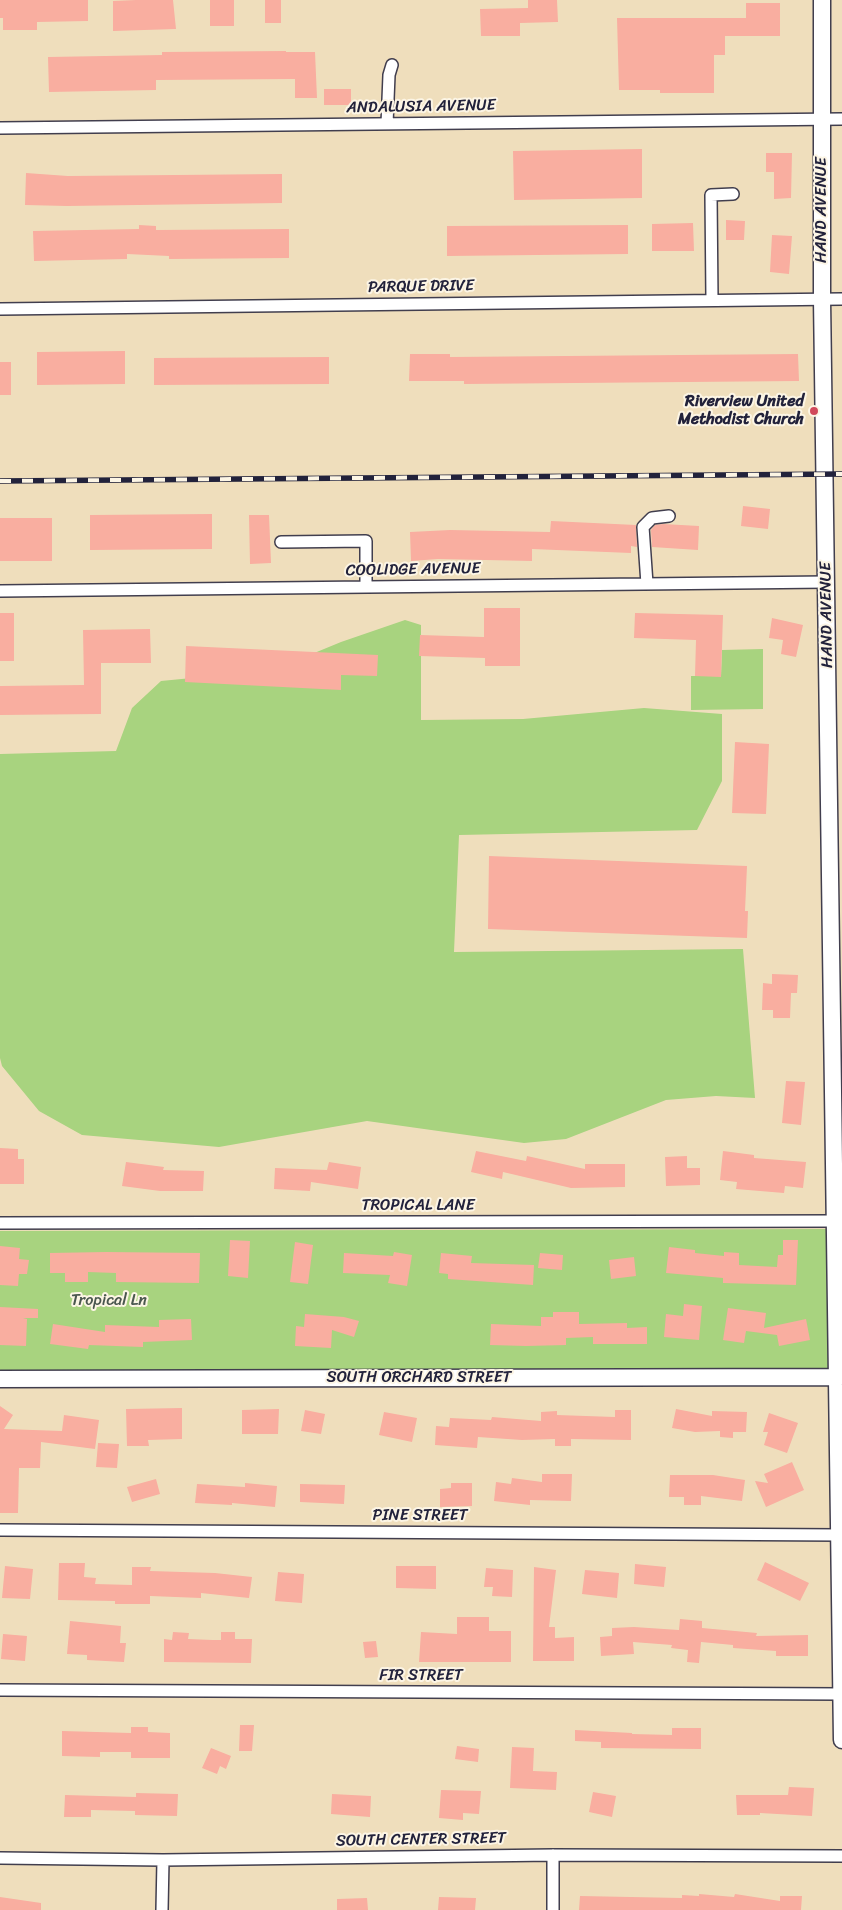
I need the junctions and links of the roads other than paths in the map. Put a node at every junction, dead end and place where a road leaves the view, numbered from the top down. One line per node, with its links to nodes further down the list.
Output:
1 (822, 0): 3 (street, HAND AVENUE)
2 (392, 65): 5 (street)
3 (822, 119): 4 (street, ANDALUSIA AVENUE); 5 (street, ANDALUSIA AVENUE); 8 (street, HAND AVENUE)
4 (842, 119)
5 (387, 124): 6 (street, ANDALUSIA AVENUE)
6 (0, 128)
7 (733, 194): 10 (street)
8 (822, 299): 9 (street, PARQUE DRIVE); 10 (street, PARQUE DRIVE); 14 (street, HAND AVENUE)
9 (842, 299)
10 (712, 300): 11 (street, PARQUE DRIVE)
11 (0, 309)
12 (668, 516): 15 (street)
13 (281, 542): 16 (street)
14 (827, 582): 15 (street, COOLIDGE AVENUE); 18 (street, HAND AVENUE)
15 (647, 584): 16 (street, COOLIDGE AVENUE)
16 (366, 587): 17 (street, COOLIDGE AVENUE)
17 (0, 591)
18 (835, 1221): 19 (street, TROPICAL LANE); 20 (street, HAND AVENUE)
19 (0, 1224)
20 (839, 1287): 21 (street, HAND AVENUE)
21 (838, 1377): 22 (street, SOUTH ORCHARD STREET); 23 (street, HAND AVENUE)
22 (0, 1380)
23 (841, 1497): 25 (street, HAND AVENUE)
24 (0, 1530): 25 (street, PINE STREET)
25 (840, 1534): 26 (street, HAND AVENUE)
26 (842, 1680): 28 (street, HAND AVENUE)
27 (0, 1690): 28 (street, FIR STREET)
28 (841, 1694): 29 (street, HAND AVENUE)
29 (842, 1740)
30 (553, 1854): 31 (street, SOUTH CENTER STREET); 33 (street, SOUTH CENTER STREET); 35 (street)
31 (842, 1856)
32 (0, 1858): 33 (street, SOUTH CENTER STREET)
33 (163, 1860): 34 (street)
34 (162, 1910)
35 (553, 1910)

